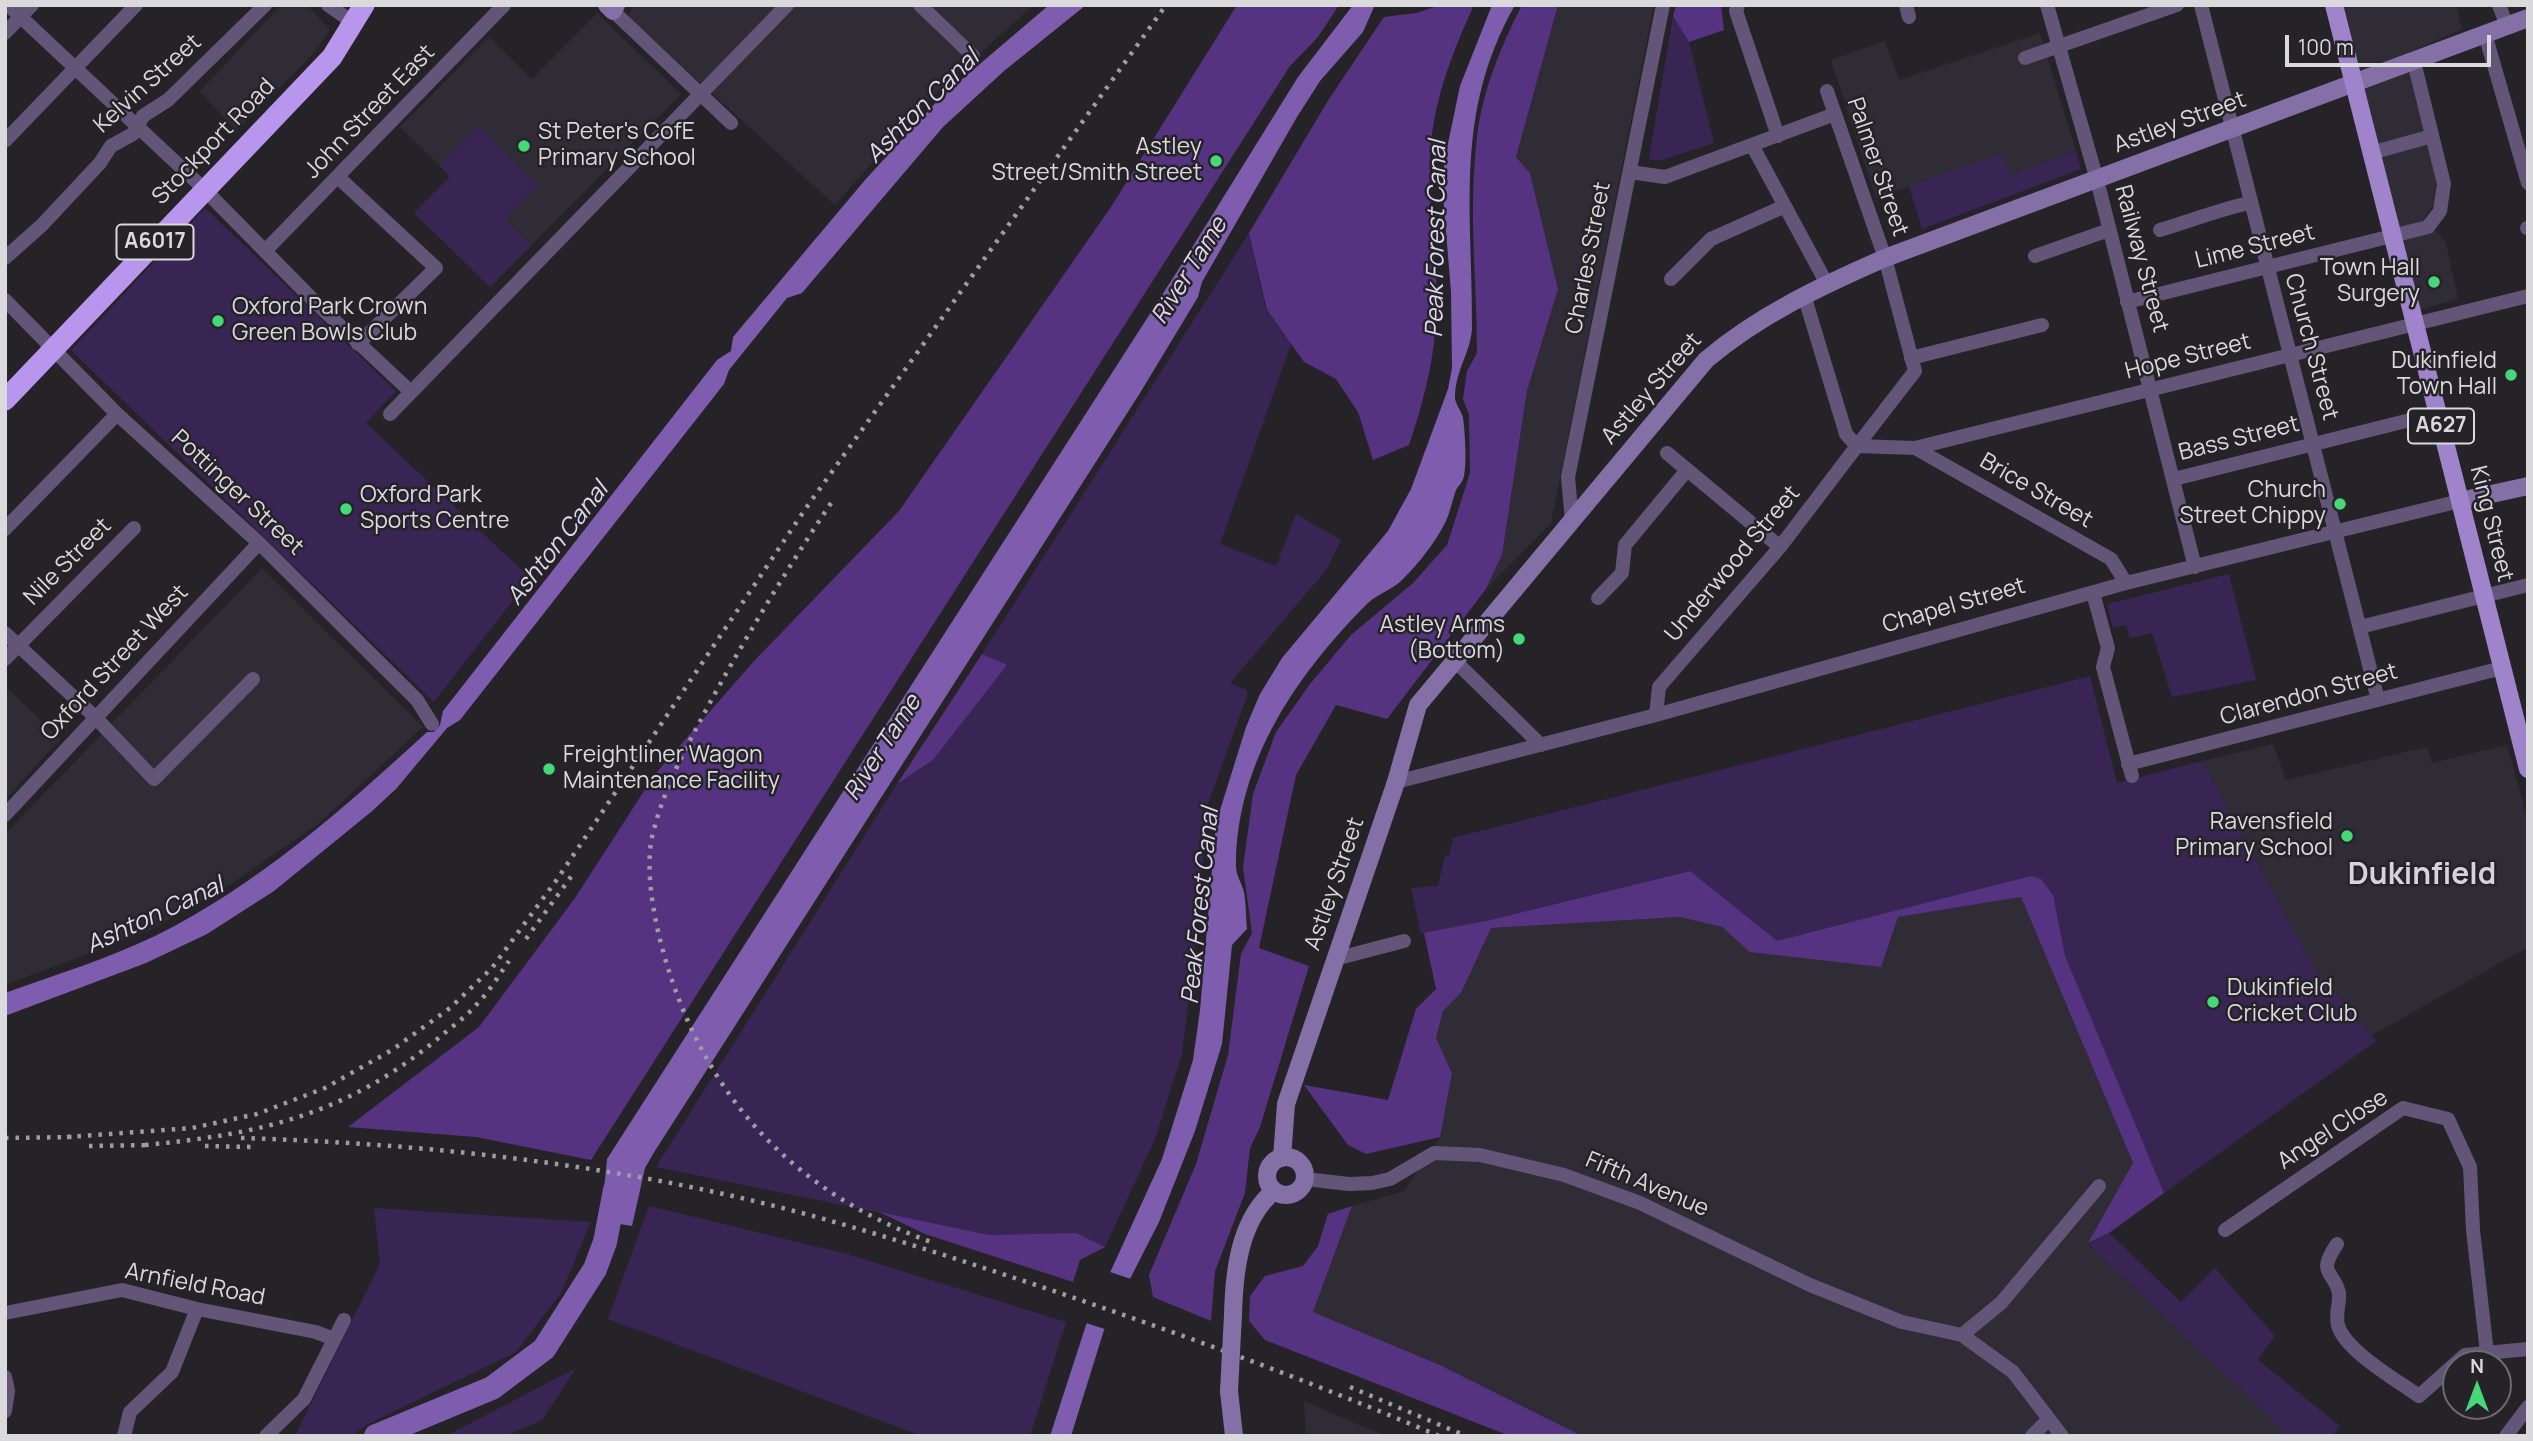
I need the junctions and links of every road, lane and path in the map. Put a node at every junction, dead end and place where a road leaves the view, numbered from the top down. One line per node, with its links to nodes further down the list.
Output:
1 (8, 5): 18 (street)
2 (32, 5): 18 (street)
3 (136, 5): 27 (street)
4 (265, 5): 33 (street, Kelvin Street)
5 (328, 5): 17 (street)
6 (504, 5): 41 (street, John Street East)
7 (787, 5): 30 (street)
8 (920, 5): 24 (street)
9 (1663, 5): 40 (street, Charles Street)
10 (1738, 5): 35 (street)
11 (2047, 5): 23 (street, Railway Street)
12 (2177, 5): 23 (street)
13 (2201, 5): 34 (street, Church Street)
14 (2334, 5): 28 (main road, King Street / A627)
15 (2499, 5): 20 (street)
16 (612, 7): 30 (street)
17 (359, 14): 44 (highway, Stockport Road / A6017)
18 (20, 17): 21 (street); 27 (street)
19 (2528, 18): 20 (main road, Astley Street)
20 (2507, 26): 22 (main road, Astley Street)
21 (5, 33)
22 (2485, 34): 26 (main road, Astley Street); 43 (street)
23 (2059, 46): 25 (street); 42 (street, Railway Street)
24 (973, 56)
25 (2025, 58)
26 (2414, 62): 28 (main road, Astley Street); 36 (street, Lime Street)
27 (74, 70): 33 (street); 37 (street)
28 (2353, 84): 34 (main road, Astley Street); 39 (main road, King Street / A627)
29 (1827, 91): 31 (street, Palmer Street)
30 (700, 96): 32 (street); 68 (street)
31 (1835, 114): 35 (street); 53 (street, Palmer Street)
32 (732, 123)
33 (138, 126): 44 (street); 52 (street, Kelvin Street)
34 (2231, 131): 42 (main road, Astley Street); 45 (street, Church Street)
35 (1777, 136): 38 (street)
36 (2432, 136): 39 (street); 49 (street, Lime Street)
37 (5, 141)
38 (1752, 145): 40 (street); 46 (street)
39 (2371, 153): 49 (main road, King Street / A627)
40 (1630, 172): 81 (street, Charles Street)
41 (339, 177): 50 (street, John Street East); 63 (street)
42 (2096, 180): 47 (street, Railway Street); 53 (main road, Astley Street)
43 (2528, 183)
44 (203, 188): 50 (street); 64 (highway, Stockport Road / A6017)
45 (2249, 203): 48 (street); 54 (street, Church Street)
46 (1785, 206): 55 (street); 56 (street)
47 (2109, 230): 51 (street); 60 (street, Railway Street)
48 (2160, 230)
49 (2393, 234): 54 (street, Lime Street); 61 (main road, King Street / A627)
50 (266, 250): 63 (street)
51 (2035, 256)
52 (5, 258)
53 (1885, 258): 56 (main road, Astley Street); 66 (street, Palmer Street)
54 (2266, 268): 60 (street, Lime Street); 65 (street, Church Street)
55 (1671, 279)
56 (1827, 284): 57 (main road, Astley Street)
57 (1804, 295): 74 (street); 81 (main road, Astley Street)
58 (2528, 296): 61 (street, Hope Street)
59 (5, 300): 64 (street, Pottinger Street)
60 (2127, 302): 67 (street, Railway Street)
61 (2416, 324): 65 (street, Hope Street); 70 (main road, King Street / A627)
62 (2042, 325): 66 (street)
63 (358, 344): 68 (street)
64 (53, 351): 69 (highway, Stockport Road / A6017); 71 (street, Pottinger Street)
65 (2290, 355): 67 (street, Hope Street); 73 (street, Church Street)
66 (1912, 359): 74 (street, Underwood Street)
67 (2152, 389): 75 (street, Hope Street); 78 (street, Railway Street)
68 (411, 392): 72 (street)
69 (5, 400)
70 (2438, 413): 73 (street, Bass Street); 80 (main road, King Street / A627)
71 (117, 414): 83 (street); 85 (street, Pottinger Street)
72 (390, 414)
73 (2313, 444): 78 (street, Bass Street); 84 (street, Church Street)
74 (1857, 446): 75 (street, Hope Street); 86 (street, Underwood Street)
75 (1915, 448): 88 (street, Brice Street)
76 (1667, 453): 77 (street)
77 (1687, 470): 86 (street); 92 (street)
78 (2174, 479): 87 (street, Railway Street)
79 (2528, 486): 80 (main road, Chapel Street)
80 (2459, 500): 84 (street, Chapel Street); 91 (main road, King Street / A627)
81 (1572, 521): 97 (main road, Astley Street)
82 (134, 528): 95 (street, Nile Street)
83 (5, 529)
84 (2335, 531): 87 (street, Chapel Street); 93 (street, Church Street)
85 (259, 543): 102 (street, Oxford Street West); 103 (street, Pottinger Street)
86 (1780, 547): 101 (street, Underwood Street)
87 (2196, 567): 88 (street, Chapel Street)
88 (2126, 583): 90 (street, Chapel Street)
89 (2528, 585): 91 (street)
90 (2092, 593): 100 (street, Clarendon Street); 101 (street, Chapel Street)
91 (2484, 596): 93 (street); 98 (main road, King Street / A627)
92 (1598, 598)
93 (2360, 626): 100 (street, Church Street)
94 (5, 633): 95 (street)
95 (18, 646): 96 (street, Nile Street); 102 (street)
96 (5, 659)
97 (1455, 661): 104 (street); 106 (main road, Astley Street)
98 (2502, 668): 100 (street, Clarendon Street); 105 (main road, King Street / A627)
99 (253, 678): 102 (street)
100 (2378, 700)
101 (1656, 715): 104 (street, Chapel Street)
102 (94, 717): 107 (street, Oxford Street West)
103 (432, 724)
104 (1542, 744): 106 (street, Chapel Street)
105 (2528, 769)
106 (1396, 782): 109 (main road, Astley Street)
107 (5, 815)
108 (1404, 941): 109 (street)
109 (1335, 958): 110 (main road, Astley Street)
110 (1282, 1158): 111 (main road); 113 (main road)
111 (1306, 1179): 113 (main road); 119 (street, Fifth Avenue)
112 (2099, 1186): 119 (street)
113 (1274, 1191): 129 (main road, bridge)
114 (2225, 1230): 121 (street, Angel Close)
115 (2337, 1244): 122 (street)
116 (197, 1309): 117 (street, Arnfield Road); 120 (street, Arnfield Road); 127 (street)
117 (5, 1313)
118 (344, 1320): 120 (street)
119 (1962, 1335): 126 (street)
120 (334, 1339): 128 (street)
121 (2487, 1350)
122 (2442, 1375)
123 (5, 1377): 125 (street)
124 (2528, 1407): 132 (street)
125 (5, 1411)
126 (2049, 1419): 130 (street); 131 (street)
127 (124, 1436)
128 (266, 1436)
129 (1234, 1436)
130 (2032, 1436)
131 (2062, 1436)
132 (2506, 1436)

